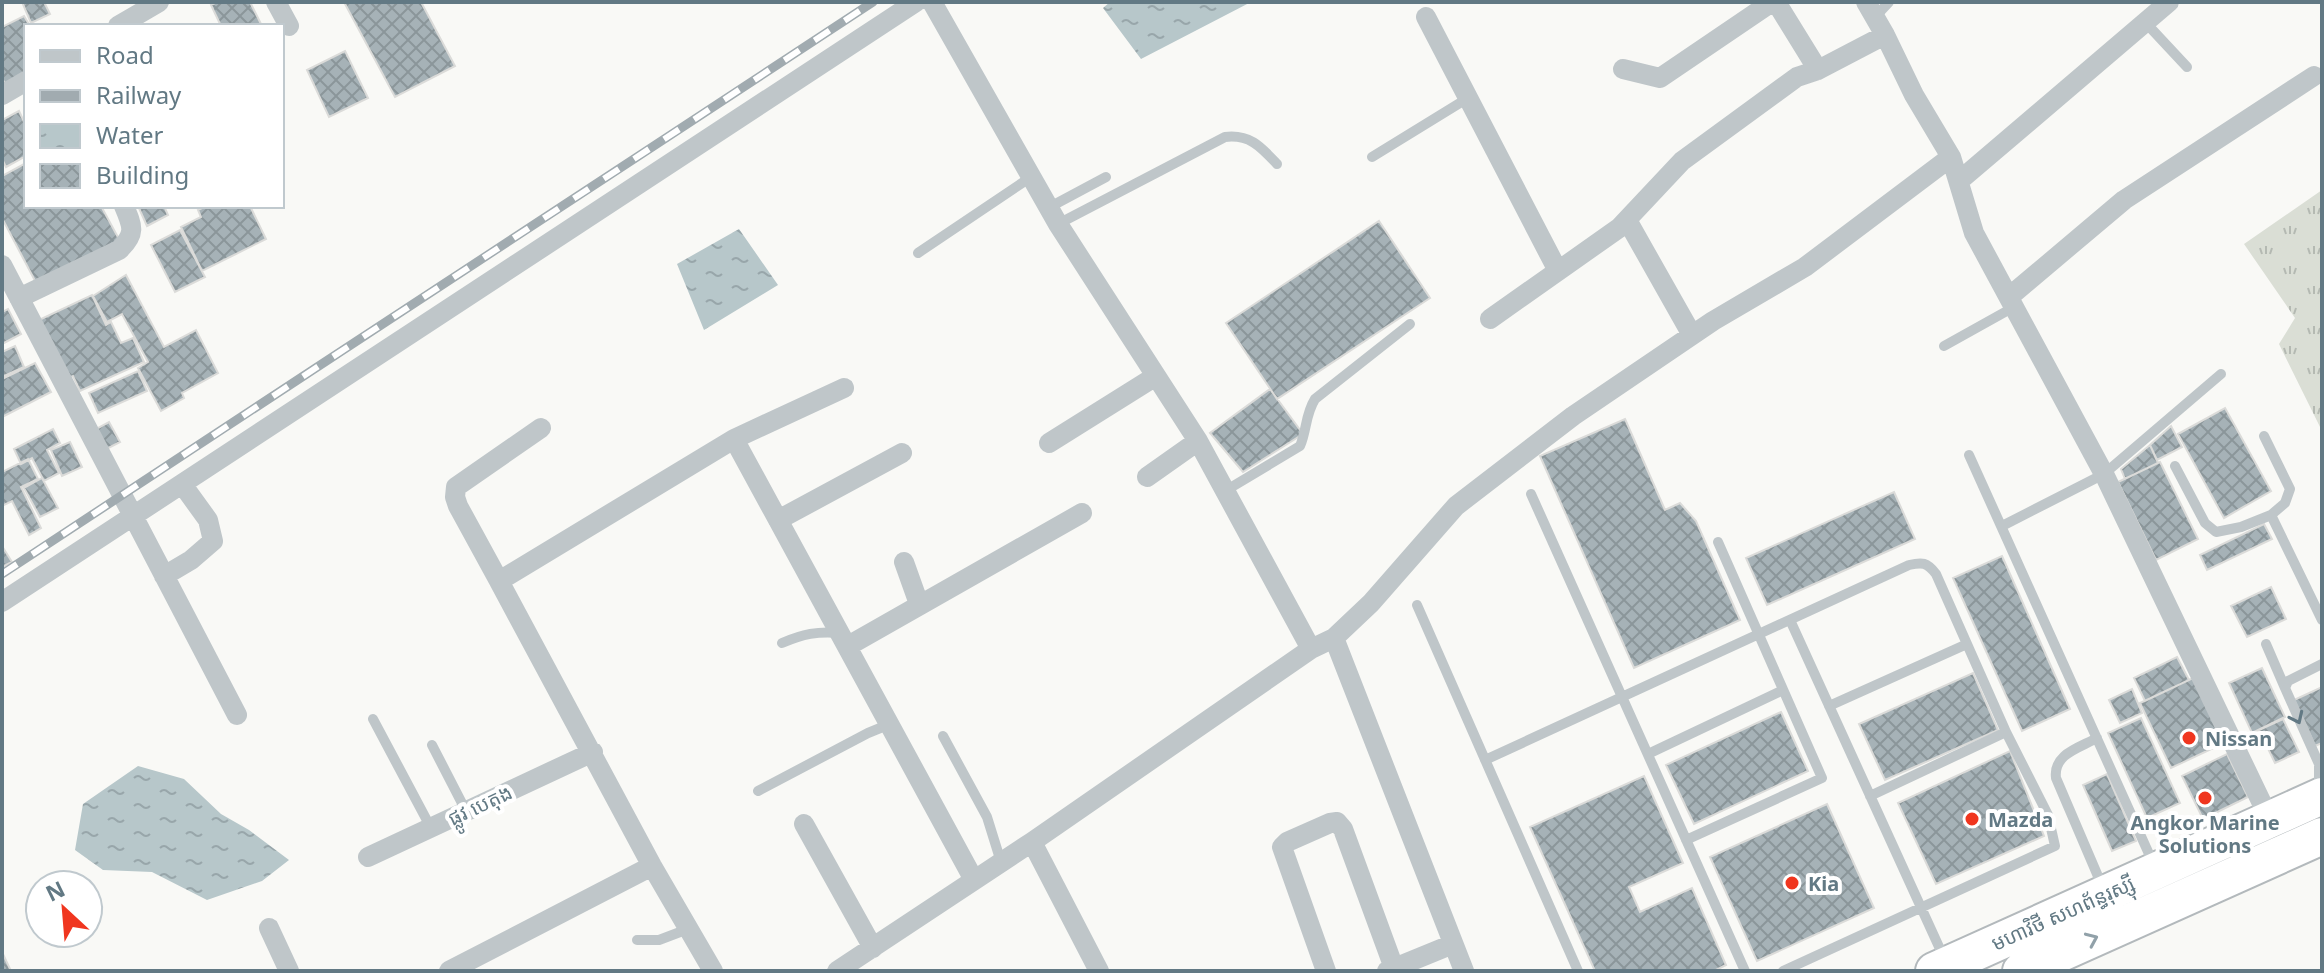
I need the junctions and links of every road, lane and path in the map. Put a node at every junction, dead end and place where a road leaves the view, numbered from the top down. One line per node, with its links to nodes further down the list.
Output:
1 (159, 2): 9 (street)
2 (276, 2): 10 (street)
3 (916, 2): 49 (street)
4 (932, 2): 21 (street)
5 (1774, 2): 12 (street); 13 (street)
6 (2157, 9): 11 (lane); 23 (street)
7 (1879, 14): 13 (street); 19 (street)
8 (1426, 17): 17 (street)
9 (129, 23)
10 (289, 26)
11 (2187, 67)
12 (1623, 69)
13 (1818, 70): 26 (street)
14 (2314, 76): 31 (street)
15 (24, 82): 16 (street)
16 (2, 95)
17 (1468, 98): 18 (lane); 29 (street)
18 (1372, 157)
19 (1951, 157): 23 (street); 34 (street)
20 (1277, 164): 25 (lane)
21 (1031, 177): 25 (street); 27 (lane)
22 (1106, 177): 25 (lane)
23 (1959, 181): 31 (street)
24 (125, 208): 30 (street)
25 (1053, 216): 37 (street)
26 (1627, 220): 29 (street); 34 (street)
27 (918, 253)
28 (2, 265): 30 (street)
29 (1558, 271): 32 (street)
30 (19, 298): 54 (street)
31 (2011, 302): 35 (lane); 47 (street)
32 (1490, 319)
33 (1410, 324): 50 (lane)
34 (1692, 335): 68 (street)
35 (1944, 346)
36 (2221, 374): 47 (lane)
37 (1156, 376): 42 (street); 43 (street)
38 (844, 388): 41 (street)
39 (541, 428): 60 (street)
40 (2264, 436): 53 (lane)
41 (734, 439): 55 (street); 60 (street)
42 (1198, 441): 48 (street); 50 (street)
43 (1049, 443)
44 (902, 453): 55 (street)
45 (1969, 455): 56 (lane)
46 (2175, 466): 53 (lane)
47 (2104, 474): 56 (lane); 93 (street)
48 (1147, 477)
49 (182, 484): 54 (street); 59 (street)
50 (1225, 491): 73 (street)
51 (1531, 494): 77 (lane)
52 (1082, 513): 62 (street)
53 (2271, 515): 64 (lane)
54 (133, 516): 59 (street); 61 (street)
55 (778, 520): 69 (street)
56 (2002, 526): 84 (lane)
57 (1718, 542): 67 (lane)
58 (904, 562): 62 (street)
59 (164, 576): 79 (street)
60 (499, 581): 86 (street)
61 (2, 602)
62 (919, 604): 69 (street)
63 (1417, 605): 88 (lane)
64 (2319, 607): 66 (lane)
65 (1790, 620): 67 (lane); 71 (lane); 78 (lane)
66 (2322, 620)
67 (1758, 635): 76 (lane); 77 (lane)
68 (1334, 638): 73 (street); 109 (street)
69 (844, 639): 70 (lane); 81 (street)
70 (782, 643)
71 (1967, 644): 78 (lane); 82 (lane)
72 (2266, 644): 75 (lane)
73 (1311, 649): 98 (street)
74 (2322, 664): 75 (lane)
75 (2285, 688): 91 (lane, one-way to 91)
76 (1783, 690): 87 (lane); 97 (lane)
77 (1622, 697): 87 (lane); 88 (lane)
78 (1829, 706): 90 (lane)
79 (237, 715)
80 (373, 719): 95 (lane)
81 (890, 724): 89 (lane); 103 (street)
82 (2006, 732): 90 (lane); 105 (lane)
83 (943, 736): 100 (lane)
84 (2097, 738): 102 (lane); 104 (lane)
85 (432, 745): 92 (lane)
86 (593, 752): 92 (street, ផ្លូវ បេតុង); 101 (street)
87 (1648, 754): 97 (lane)
88 (1485, 760): 121 (lane)
89 (758, 791)
90 (1870, 796): 105 (lane)
91 (2320, 797): 93 (highway, មហាវិថី សហព័ន្ធរុស្ស៊ី)
92 (466, 811): 95 (street, ផ្លូវ បេតុង)
93 (2270, 820): 102 (highway, មហាវិថី សហព័ន្ធរុស្ស៊ី)
94 (804, 824): 111 (street)
95 (431, 828): 99 (street, ផ្លូវ បេតុង)
96 (2322, 836): 110 (highway, មហាវិថី សហព័ន្ធរុស្ស៊ី, one-way to 96)
97 (1686, 840): 122 (lane)
98 (1032, 842): 100 (street); 118 (street)
99 (368, 857)
100 (1001, 862): 103 (street)
101 (652, 866): 107 (street); 115 (street)
102 (2157, 871): 104 (highway, មហាវិថី សហព័ន្ធរុស្ស៊ី)
103 (974, 880): 111 (street)
104 (2106, 894): 110 (highway, មហាវិថី សហព័ន្ធរុស្ស៊ី)
105 (1921, 908): 112 (lane); 123 (lane)
106 (269, 928): 114 (street)
107 (688, 929): 108 (lane); 116 (street)
108 (637, 940)
109 (1453, 944): 113 (street); 120 (street)
110 (2007, 957): 112 (highway, មហាវិថី សហព័ន្ធរុស្ស៊ី)
111 (871, 958): 117 (street)
112 (1941, 968)
113 (1391, 970): 119 (street)
114 (289, 971)
115 (449, 971)
116 (713, 971)
117 (837, 971)
118 (1099, 971)
119 (1326, 971)
120 (1464, 971)
121 (1578, 971)
122 (1745, 971)
123 (1783, 971)

